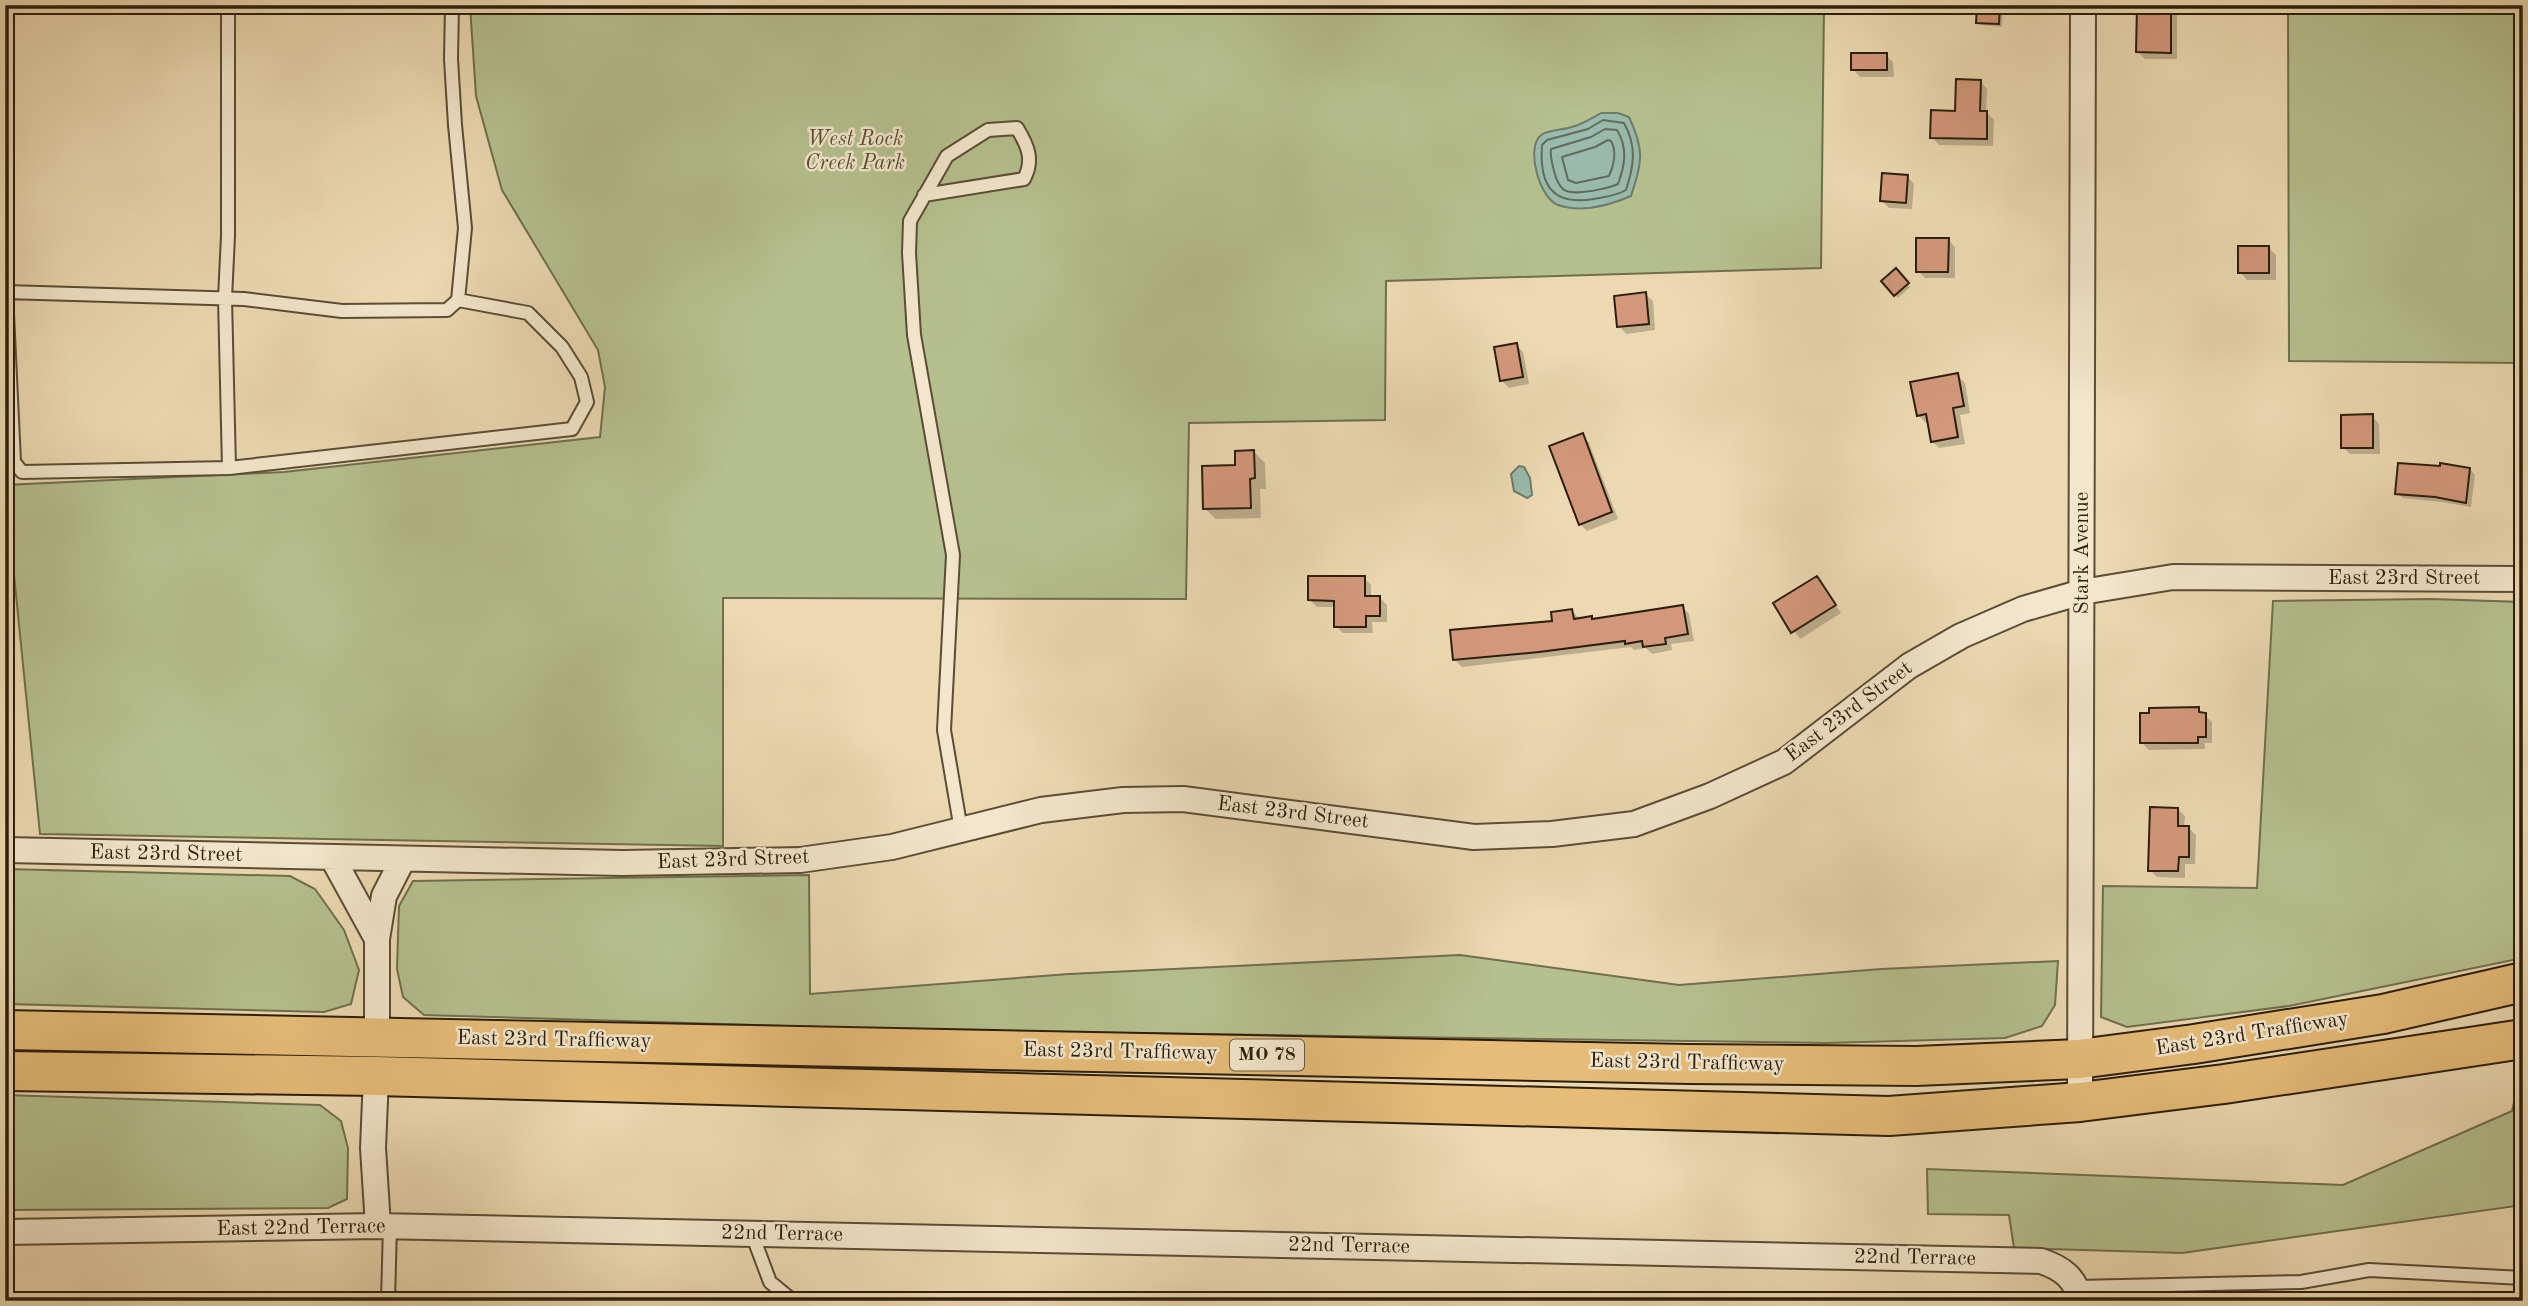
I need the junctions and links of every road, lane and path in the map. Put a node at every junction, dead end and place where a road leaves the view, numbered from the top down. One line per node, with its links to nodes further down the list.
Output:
1 (228, 5): 6 (lane)
2 (452, 5): 7 (lane)
3 (2083, 5): 10 (street, Stark Avenue)
4 (924, 195): 4 (lane); 11 (lane)
5 (6, 292): 6 (lane); 8 (lane)
6 (225, 298): 7 (lane); 8 (lane)
7 (458, 300): 8 (lane)
8 (229, 468)
9 (2523, 579): 10 (street, East 23rd Street)
10 (2082, 592): 11 (street, East 23rd Street); 20 (street, Stark Avenue)
11 (961, 830): 14 (street, East 23rd Street)
12 (5, 850): 13 (street, East 23rd Street)
13 (332, 857): 14 (street, East 23rd Street); 15 (street)
14 (403, 859): 15 (street)
15 (377, 939): 18 (street)
16 (2523, 982): 20 (main road, East 23rd Trafficway / MO 78)
17 (5, 1030): 18 (main road, East 23rd Trafficway / MO 78)
18 (377, 1036): 20 (main road, East 23rd Trafficway / MO 78)
19 (2523, 1039): 23 (main road, East 23rd Trafficway / MO 78)
20 (2079, 1059): 23 (street, Stark Avenue)
21 (5, 1071): 22 (main road, East 23rd Trafficway / MO 78)
22 (376, 1076): 23 (main road, East 23rd Trafficway / MO 78); 24 (street)
23 (2080, 1102)
24 (384, 1226): 25 (street, East 22nd Terrace); 26 (street, East 22nd Terrace); 30 (lane)
25 (596, 1231): 27 (street, 22nd Terrace)
26 (5, 1232)
27 (752, 1234): 29 (street, 22nd Terrace); 31 (lane)
28 (2523, 1278): 29 (lane)
29 (2079, 1294)
30 (388, 1301)
31 (793, 1301)

